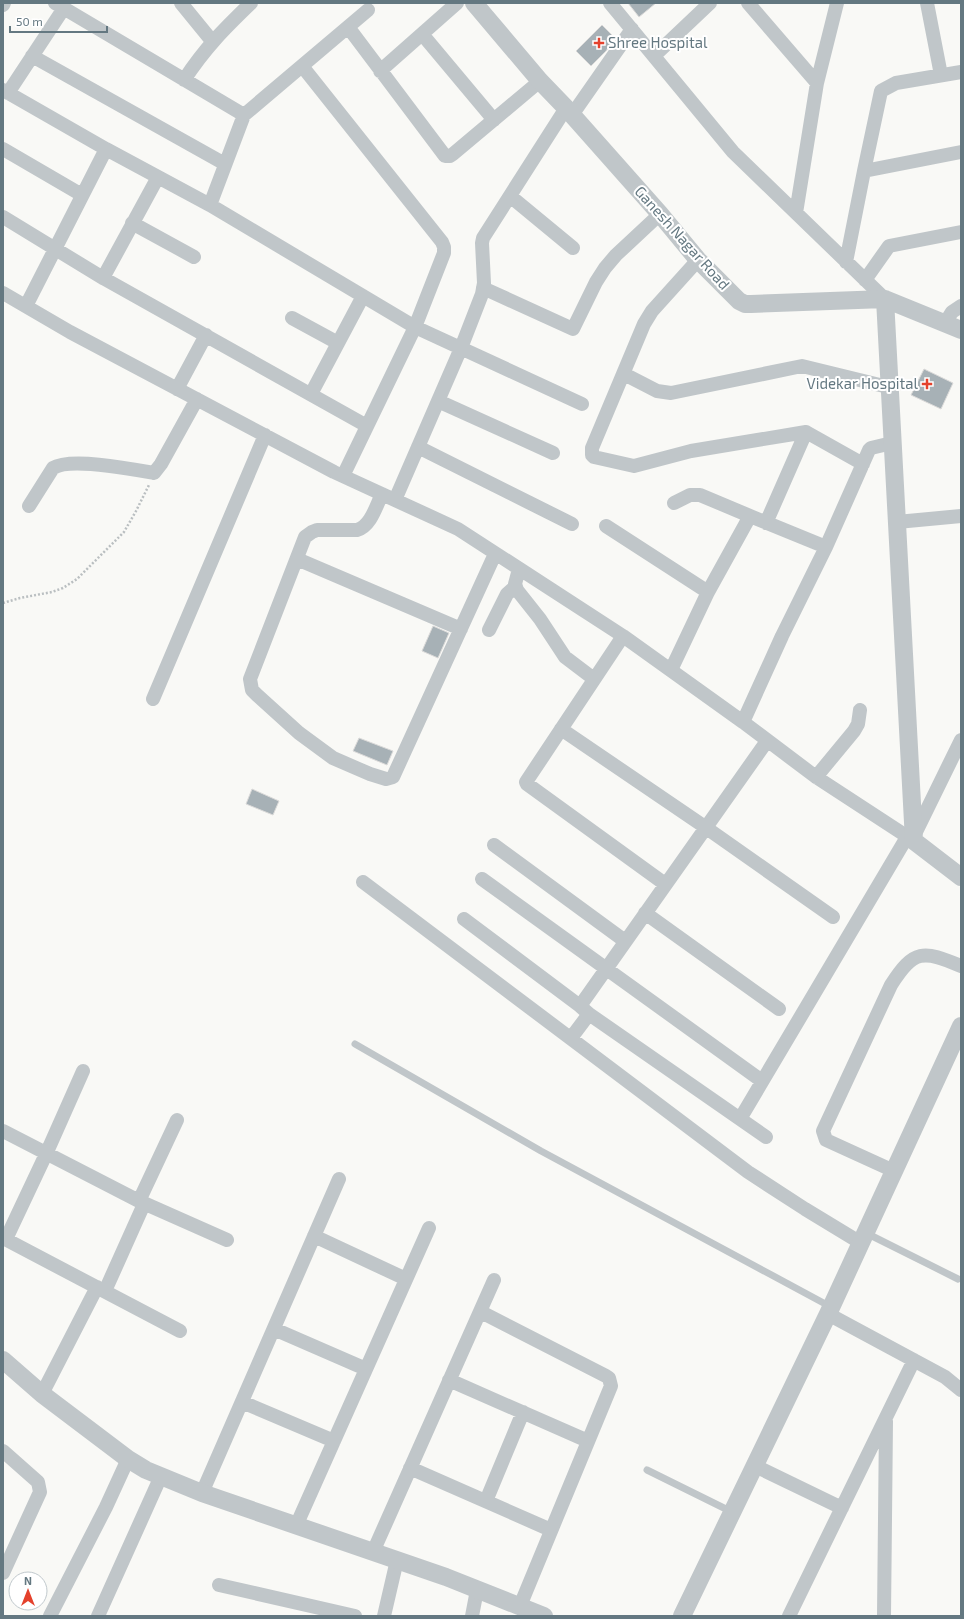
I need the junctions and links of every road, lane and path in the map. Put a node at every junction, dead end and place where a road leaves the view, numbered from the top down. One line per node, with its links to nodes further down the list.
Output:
1 (251, 3): 15 (street)
2 (457, 3): 14 (street)
3 (474, 3): 23 (street, Ganesh Nagar Road)
4 (610, 3): 13 (street)
5 (710, 3): 17 (street)
6 (748, 3): 24 (street)
7 (837, 3): 24 (street)
8 (927, 3): 21 (street)
9 (181, 5): 15 (street)
10 (369, 5): 12 (street)
11 (59, 6): 16 (street); 22 (street)
12 (348, 27): 18 (street); 19 (street)
13 (632, 29): 17 (street); 26 (street)
14 (422, 34): 19 (street); 28 (street)
15 (212, 41): 22 (street)
16 (32, 56): 25 (street); 32 (street)
17 (654, 56): 38 (street)
18 (302, 66): 27 (street); 58 (street)
19 (380, 71): 28 (street)
20 (961, 72): 21 (street)
21 (941, 75): 33 (street)
22 (184, 80): 27 (street)
23 (540, 81): 26 (street, Ganesh Nagar Road); 28 (street)
24 (817, 84): 38 (street)
25 (5, 91): 30 (street)
26 (569, 111): 36 (street); 39 (street, Ganesh Nagar Road)
27 (244, 115): 32 (street)
28 (494, 120)
29 (3, 149): 35 (street)
30 (106, 149): 34 (street); 35 (street)
31 (961, 152): 33 (street)
32 (225, 164): 37 (street)
33 (864, 171): 47 (street)
34 (158, 177): 37 (street); 41 (street)
35 (82, 195): 44 (street)
36 (510, 196): 43 (street); 50 (street)
37 (210, 204): 52 (street)
38 (796, 213): 47 (street)
39 (660, 214): 46 (street, Ganesh Nagar Road); 50 (street)
40 (3, 217): 44 (street)
41 (132, 223): 45 (street); 48 (street)
42 (961, 232): 49 (street)
43 (573, 248)
44 (55, 249): 48 (street); 54 (street)
45 (194, 257)
46 (698, 260): 53 (street, Ganesh Nagar Road); 62 (street)
47 (846, 262): 49 (street)
48 (103, 278): 59 (street)
49 (865, 280): 53 (street)
50 (483, 288): 61 (street)
51 (3, 293): 54 (street)
52 (363, 296): 58 (street); 60 (street)
53 (885, 299): 57 (street, Ganesh Nagar Road); 63 (street)
54 (26, 306): 64 (street)
55 (961, 306): 57 (street)
56 (292, 318): 60 (street)
57 (953, 326)
58 (415, 327): 61 (street); 69 (street)
59 (206, 336): 64 (street); 65 (street)
60 (338, 343): 65 (street)
61 (461, 348): 67 (street); 68 (street)
62 (624, 374): 63 (street); 70 (street)
63 (888, 387): 72 (street)
64 (177, 389): 66 (street)
65 (311, 394): 69 (street)
66 (197, 399): 71 (street); 76 (street)
67 (438, 401): 73 (street); 74 (street)
68 (582, 404)
69 (367, 426): 77 (street)
70 (806, 432): 75 (street); 85 (street)
71 (265, 435): 77 (street); 100 (street)
72 (892, 443): 75 (street); 84 (street)
73 (418, 447): 79 (street); 86 (street)
74 (553, 454)
75 (863, 464): 88 (street)
76 (154, 473): 81 (street); 94 (path)
77 (343, 476): 78 (street)
78 (382, 494): 79 (street); 90 (street)
79 (395, 500): 89 (street)
80 (674, 503): 82 (street)
81 (29, 506)
82 (750, 516): 85 (street); 93 (street)
83 (961, 516): 84 (street)
84 (897, 522): 109 (street)
85 (766, 523): 88 (street)
86 (572, 524)
87 (606, 526): 93 (street)
88 (826, 547): 102 (street)
89 (496, 554): 91 (street); 95 (street)
90 (297, 559): 95 (street); 95 (street)
91 (519, 569): 92 (street); 97 (street)
92 (516, 587): 96 (street); 99 (street)
93 (708, 592): 98 (street)
94 (3, 603)
95 (461, 628)
96 (488, 630)
97 (622, 636): 98 (street); 99 (street)
98 (671, 670): 102 (street)
99 (594, 679): 103 (street)
100 (153, 700)
101 (860, 710): 107 (street)
102 (743, 722): 104 (street)
103 (561, 729): 108 (street); 114 (street)
104 (767, 740): 107 (street); 108 (street)
105 (961, 740): 106 (street)
106 (955, 767): 109 (street)
107 (816, 777): 109 (street)
108 (706, 827): 114 (street); 116 (street)
109 (912, 838): 111 (street); 127 (street)
110 (494, 845): 118 (street)
111 (961, 877)
112 (482, 879): 120 (street)
113 (364, 882): 124 (street)
114 (665, 884): 115 (street)
115 (645, 913): 118 (street); 121 (street)
116 (833, 918)
117 (464, 919): 122 (street)
118 (625, 941): 120 (street)
119 (961, 966): 133 (street)
120 (606, 969): 122 (street); 127 (street)
121 (779, 1009)
122 (584, 1010): 124 (street); 128 (street)
123 (961, 1026): 133 (street)
124 (571, 1038): 139 (street)
125 (355, 1044): 145 (lane)
126 (83, 1070): 132 (street)
127 (762, 1081): 128 (street)
128 (740, 1119): 131 (street)
129 (176, 1120): 135 (street)
130 (3, 1130): 132 (street)
131 (766, 1137)
132 (47, 1152): 135 (street); 138 (street)
133 (894, 1171): 139 (street)
134 (339, 1179): 137 (street)
135 (142, 1202): 140 (street); 144 (street)
136 (429, 1228): 141 (street)
137 (314, 1236): 141 (street); 147 (street)
138 (5, 1238): 144 (street)
139 (863, 1238): 142 (lane); 145 (street)
140 (227, 1240)
141 (406, 1279): 151 (street)
142 (958, 1279)
143 (494, 1280): 146 (street)
144 (101, 1289): 148 (street); 154 (street)
145 (830, 1311): 150 (street); 162 (street)
146 (481, 1312): 152 (street); 159 (street)
147 (274, 1328): 151 (street); 155 (street)
148 (180, 1331)
149 (3, 1360): 154 (street)
150 (914, 1360): 153 (street); 157 (street)
151 (366, 1369): 158 (street)
152 (449, 1380): 156 (street); 163 (street)
153 (961, 1390)
154 (42, 1394): 161 (street)
155 (242, 1402): 158 (street); 166 (street)
156 (523, 1412): 159 (street); 167 (street)
157 (886, 1417): 168 (street); 186 (street)
158 (334, 1441): 170 (street)
159 (588, 1441): 171 (street)
160 (3, 1451): 174 (street)
161 (128, 1459): 165 (street); 178 (street)
162 (755, 1466): 168 (street); 169 (street)
163 (410, 1468): 167 (street); 172 (street)
164 (647, 1470): 169 (lane)
165 (161, 1476): 166 (street); 179 (street)
166 (202, 1493): 170 (street)
167 (486, 1501): 171 (street)
168 (842, 1508): 185 (street)
169 (733, 1512): 184 (street)
170 (296, 1526): 172 (street)
171 (551, 1530): 177 (street)
172 (373, 1552): 173 (street)
173 (397, 1560): 176 (street); 181 (street)
174 (3, 1573)
175 (219, 1585): 180 (street)
176 (478, 1590): 177 (street); 182 (street)
177 (520, 1606): 183 (street)
178 (50, 1616)
179 (98, 1616)
180 (355, 1616)
181 (384, 1616)
182 (472, 1616)
183 (544, 1616)
184 (682, 1616)
185 (789, 1616)
186 (884, 1616)

